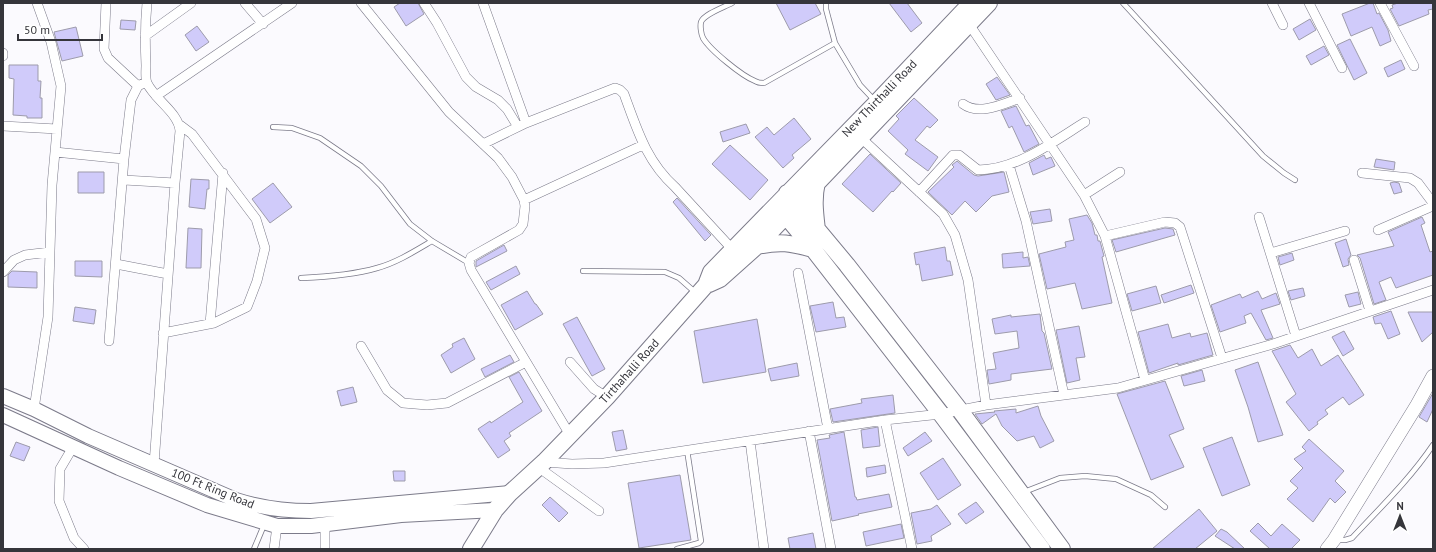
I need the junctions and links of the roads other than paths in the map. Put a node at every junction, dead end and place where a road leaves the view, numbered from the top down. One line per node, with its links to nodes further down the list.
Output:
1 (37, 3): 36 (street)
2 (106, 3): 25 (street)
3 (147, 3): 21 (street)
4 (191, 3): 21 (street)
5 (245, 3): 18 (street)
6 (292, 3): 18 (street)
7 (361, 3): 38 (street)
8 (424, 3): 35 (street)
9 (483, 3): 31 (street)
10 (732, 3): 22 (lane)
11 (826, 3): 22 (lane)
12 (970, 3): 28 (highway, New Thirthalli Road)
13 (989, 3): 19 (highway)
14 (1123, 3): 48 (lane)
15 (1272, 3): 20 (street)
16 (1309, 3): 24 (street)
17 (1380, 3): 23 (street)
18 (263, 24): 26 (street)
19 (969, 24): 27 (street); 37 (highway)
20 (1283, 25)
21 (145, 36): 25 (street)
22 (835, 43): 28 (lane)
23 (1414, 66)
24 (1342, 68)
25 (142, 84): 26 (street); 42 (street)
26 (156, 96): 32 (street)
27 (1020, 98): 29 (street); 39 (street)
28 (876, 103): 55 (highway, New Thirthalli Road)
29 (963, 104)
30 (1085, 122): 39 (street)
31 (526, 123): 35 (street); 40 (street)
32 (180, 125): 45 (street); 50 (street)
33 (3, 126): 36 (street)
34 (273, 127): 62 (lane)
35 (518, 127): 38 (street)
36 (57, 129): 41 (street)
37 (860, 137): 49 (highway); 51 (street)
38 (483, 144): 53 (street)
39 (1050, 144): 43 (street); 52 (street)
40 (643, 145): 53 (street); 65 (street)
41 (55, 152): 42 (street); 66 (street)
42 (124, 159): 47 (street)
43 (1009, 165): 51 (street); 89 (street)
44 (1120, 172): 52 (street)
45 (223, 173): 79 (street); 79 (street)
46 (1362, 173): 54 (street)
47 (124, 180): 50 (street); 70 (street)
48 (1295, 180)
49 (817, 182): 55 (highway); 58 (highway)
50 (175, 184): 73 (street)
51 (919, 192): 92 (street)
52 (1084, 195): 61 (street)
53 (524, 200): 69 (street)
54 (1433, 202)
55 (787, 204): 58 (highway); 63 (highway); 64 (highway); 65 (highway, Tirthahalli Road)
56 (1433, 206): 59 (street)
57 (1259, 217): 67 (street)
58 (817, 230): 94 (highway)
59 (1378, 230)
60 (1345, 231): 67 (street)
61 (1105, 236): 84 (street); 88 (street)
62 (432, 242): 69 (lane); 75 (lane)
63 (757, 246): 64 (highway); 76 (highway)
64 (813, 249): 95 (highway)
65 (733, 250): 76 (highway, Tirthahalli Road)
66 (50, 252): 72 (street); 93 (street)
67 (1271, 254): 81 (street)
68 (1354, 260): 78 (street)
69 (469, 263): 85 (street)
70 (116, 264): 73 (street); 82 (street)
71 (582, 271): 76 (lane)
72 (3, 272)
73 (168, 274): 80 (street)
74 (798, 274): 98 (street)
75 (301, 278)
76 (702, 289): 91 (highway, Tirthahalli Road)
77 (1433, 290): 78 (street)
78 (1370, 311): 81 (street)
79 (210, 324): 80 (street)
80 (163, 333): 105 (street)
81 (1296, 336): 84 (street)
82 (109, 341)
83 (361, 346): 85 (street)
84 (1222, 358): 88 (street)
85 (526, 362): 100 (street)
86 (570, 362): 91 (street)
87 (1433, 376): 114 (main road)
88 (1145, 380): 89 (street)
89 (1064, 395): 92 (street)
90 (3, 396): 93 (main road, 100 Ft Ring Road)
91 (607, 396): 100 (highway, Tirthahalli Road)
92 (986, 405): 94 (street)
93 (34, 409): 105 (main road, 100 Ft Ring Road)
94 (959, 410): 95 (street); 108 (highway)
95 (940, 414): 97 (street); 124 (highway)
96 (3, 415): 103 (main road, 100 Ft Ring Road)
97 (885, 420): 98 (street); 123 (street)
98 (828, 428): 99 (street)
99 (809, 432): 101 (street); 122 (street)
100 (570, 435): 106 (highway, Tirthahalli Road)
101 (750, 440): 104 (street); 121 (street)
102 (1433, 445): 114 (lane)
103 (73, 447): 112 (main road, 100 Ft Ring Road); 116 (street)
104 (687, 450): 106 (street); 120 (lane)
105 (154, 464): 107 (main road, 100 Ft Ring Road)
106 (541, 465): 107 (highway, Tirthahalli Road); 111 (street)
107 (510, 493): 110 (highway, Tirthahalli Road)
108 (1020, 494): 109 (lane); 125 (highway)
109 (1166, 506)
110 (495, 510): 113 (main road, 100 Ft Ring Road); 115 (highway, Tirthahalli Road)
111 (599, 511)
112 (271, 524): 113 (main road, 100 Ft Ring Road); 117 (lane); 118 (street)
113 (326, 524): 119 (street)
114 (1331, 544)
115 (473, 548)
116 (84, 549)
117 (254, 549)
118 (274, 549)
119 (325, 549)
120 (677, 549)
121 (764, 549)
122 (831, 549)
123 (912, 549)
124 (1042, 549)
125 (1062, 549)

